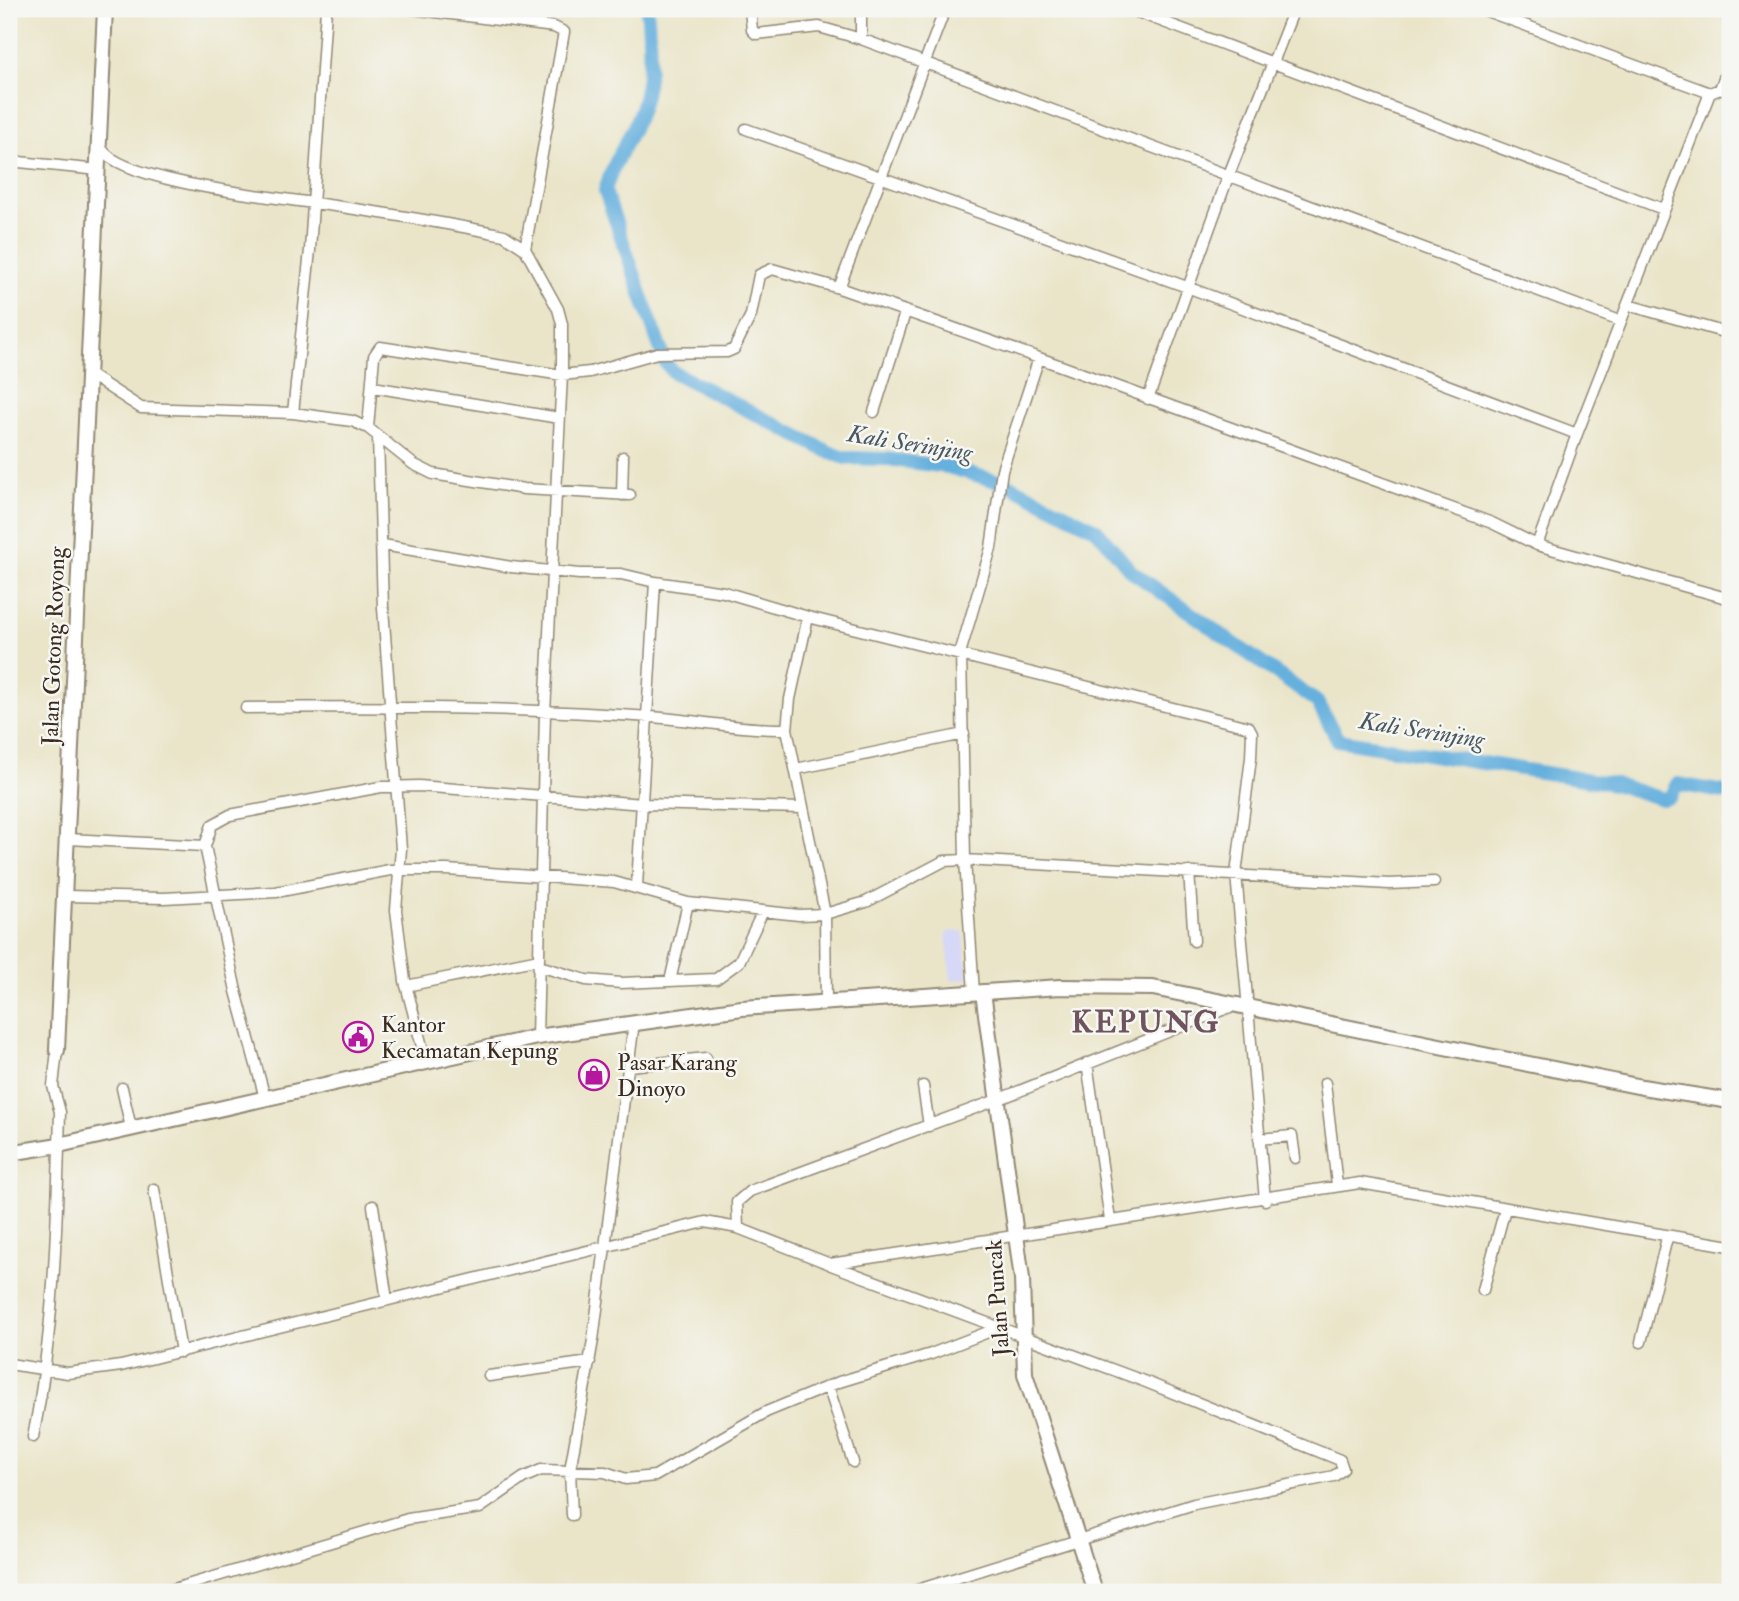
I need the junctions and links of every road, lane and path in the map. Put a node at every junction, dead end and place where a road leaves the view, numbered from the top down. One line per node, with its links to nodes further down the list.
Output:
1 (105, 9): 16 (main road, Jalan Gotong Royong)
2 (326, 9): 21 (street)
3 (412, 9): 23 (street)
4 (750, 9): 10 (street)
5 (861, 9): 10 (street)
6 (945, 9): 13 (street)
7 (1129, 9): 11 (street)
8 (1294, 9): 11 (street)
9 (1481, 9): 14 (street)
10 (861, 39): 13 (street)
11 (1275, 62): 19 (street); 22 (street)
12 (1730, 62): 14 (street)
13 (926, 64): 19 (street); 20 (street)
14 (1720, 91): 22 (street)
15 (746, 129): 20 (street)
16 (101, 148): 18 (main road, Jalan Gotong Royong); 21 (street)
17 (9, 161): 18 (street)
18 (99, 170): 31 (main road, Jalan Gotong Royong)
19 (1228, 177): 24 (street); 28 (street)
20 (882, 179): 24 (street); 25 (street)
21 (314, 203): 23 (street); 36 (street)
22 (1663, 209): 26 (street)
23 (525, 249): 32 (street)
24 (1187, 287): 34 (street); 39 (street)
25 (839, 288): 27 (street); 32 (street)
26 (1628, 305): 28 (street); 29 (street)
27 (905, 313): 30 (street); 35 (street)
28 (1620, 321): 39 (street)
29 (1730, 334)
30 (1039, 358): 34 (street); 49 (street)
31 (88, 373): 36 (street); 61 (main road, Jalan Gotong Royong)
32 (562, 374): 33 (street); 37 (street)
33 (373, 387): 37 (street); 38 (street)
34 (1148, 398): 44 (street)
35 (874, 412)
36 (293, 413): 38 (street)
37 (559, 418): 42 (street)
38 (368, 428): 40 (street)
39 (1577, 434): 44 (street)
40 (378, 437): 42 (street); 43 (street)
41 (623, 457): 42 (street)
42 (557, 491): 45 (street)
43 (383, 545): 45 (street); 50 (street)
44 (1537, 545): 47 (street)
45 (552, 572): 46 (street); 52 (street)
46 (654, 582): 48 (street); 53 (street)
47 (1730, 599)
48 (808, 617): 49 (street); 54 (street)
49 (962, 649): 55 (street); 67 (street)
50 (392, 706): 51 (street); 52 (street); 57 (street)
51 (246, 708)
52 (545, 713): 53 (street); 58 (street)
53 (648, 717): 54 (street); 59 (street)
54 (787, 729): 56 (street)
55 (964, 734): 56 (street); 63 (street)
56 (796, 769): 60 (street)
57 (397, 786): 58 (street); 62 (street); 64 (street)
58 (545, 796): 59 (street); 65 (street)
59 (643, 804): 60 (street); 69 (street)
60 (803, 808): 74 (street)
61 (68, 839): 62 (street); 70 (main road, Jalan Gotong Royong)
62 (205, 846): 71 (street)
63 (965, 865): 66 (street); 74 (street); 79 (street)
64 (398, 870): 65 (street); 71 (street); 78 (street)
65 (542, 876): 69 (street); 76 (street)
66 (1189, 877): 67 (street); 75 (street)
67 (1237, 878): 68 (street); 81 (street)
68 (1434, 881)
69 (637, 886): 72 (street)
70 (66, 896): 71 (street); 84 (main road, Jalan Gotong Royong)
71 (214, 897): 92 (street)
72 (688, 903): 73 (street); 77 (street)
73 (763, 911): 74 (street); 77 (street)
74 (825, 914): 80 (street)
75 (1194, 942)
76 (539, 963): 77 (street); 78 (street); 83 (street)
77 (670, 981)
78 (406, 986): 86 (street)
79 (979, 992): 80 (main road); 81 (main road); 93 (main road, Jalan Puncak)
80 (826, 1002): 82 (main road)
81 (1241, 1006): 87 (street); 94 (main road); 97 (street)
82 (634, 1022): 83 (main road); 88 (street)
83 (537, 1037): 86 (main road)
84 (57, 1055): 98 (street, Jalan Gotong Royong)
85 (706, 1058): 88 (street)
86 (426, 1062): 92 (main road)
87 (1087, 1063): 93 (street); 106 (street)
88 (629, 1066): 111 (street)
89 (1325, 1083): 101 (street)
90 (923, 1086): 95 (street)
91 (122, 1087): 96 (street)
92 (265, 1098): 96 (main road)
93 (997, 1100): 95 (street); 108 (main road, Jalan Puncak)
94 (1730, 1101)
95 (929, 1126): 107 (street)
96 (131, 1128): 98 (main road)
97 (1259, 1139): 100 (street); 103 (street)
98 (59, 1144): 99 (main road); 121 (street, Jalan Gotong Royong)
99 (9, 1153)
100 (1295, 1158)
101 (1337, 1185): 103 (street); 105 (street)
102 (154, 1189): 118 (street)
103 (1265, 1200): 106 (street)
104 (373, 1206): 114 (street)
105 (1505, 1209): 109 (street); 113 (street)
106 (1110, 1220): 108 (street)
107 (738, 1228): 111 (street); 112 (street)
108 (1016, 1236): 112 (street); 116 (main road, Jalan Puncak)
109 (1667, 1237): 110 (street); 117 (street)
110 (1730, 1246)
111 (604, 1249): 114 (street); 119 (street)
112 (830, 1264): 115 (street)
113 (1483, 1290)
114 (387, 1300): 118 (street)
115 (1001, 1327): 116 (street); 123 (street)
116 (1025, 1339): 128 (main road, Jalan Puncak); 128 (street)
117 (1641, 1342)
118 (181, 1352): 121 (street)
119 (590, 1362): 122 (street); 126 (street)
120 (9, 1364): 121 (street)
121 (46, 1370): 124 (street, Jalan Gotong Royong)
122 (489, 1376)
123 (828, 1386): 125 (street); 126 (street)
124 (33, 1437)
125 (853, 1462)
126 (570, 1470): 127 (street); 129 (street)
127 (572, 1515)
128 (1079, 1541): 130 (street); 131 (main road, Jalan Puncak)
129 (164, 1592)
130 (911, 1592)
131 (1095, 1592)

